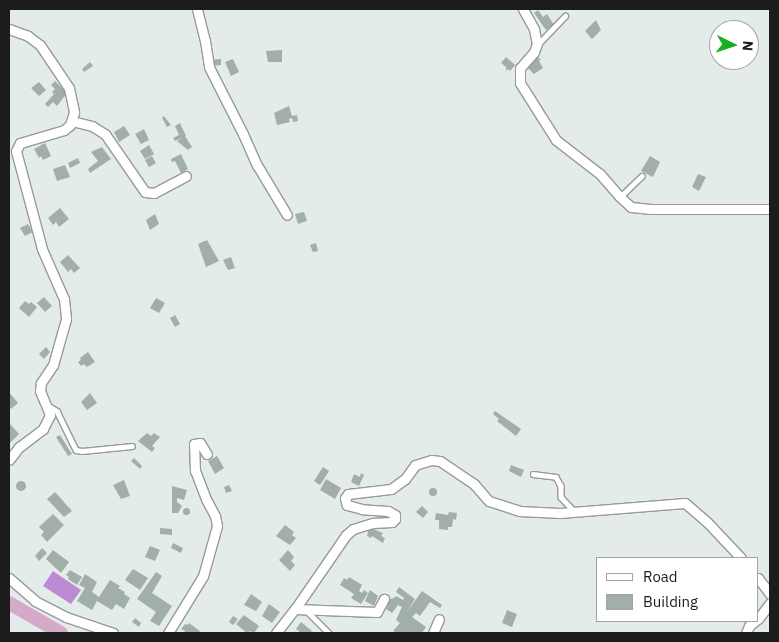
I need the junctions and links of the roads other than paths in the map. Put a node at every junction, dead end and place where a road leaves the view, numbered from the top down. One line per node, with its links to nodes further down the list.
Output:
1 (197, 9): 11 (street)
2 (523, 9): 5 (street)
3 (565, 16): 5 (lane)
4 (9, 29): 6 (street)
5 (537, 44): 9 (street)
6 (72, 121): 7 (street); 12 (street)
7 (186, 176)
8 (642, 176): 9 (lane)
9 (620, 197): 10 (street)
10 (770, 209)
11 (287, 215)
12 (47, 405): 13 (lane); 15 (street)
13 (132, 446)
14 (207, 454): 30 (street)
15 (9, 460)
16 (533, 474): 17 (lane)
17 (575, 512): 18 (street); 24 (street)
18 (740, 557)
19 (9, 578): 29 (street)
20 (759, 579): 21 (street)
21 (770, 594)
22 (384, 599): 25 (street)
23 (770, 603): 26 (street)
24 (296, 609): 25 (street); 31 (street)
25 (306, 610): 32 (lane)
26 (759, 617)
27 (439, 619): 33 (street)
28 (754, 622): 34 (street)
29 (113, 633)
30 (168, 633)
31 (276, 633)
32 (329, 633)
33 (433, 633)
34 (746, 633)

